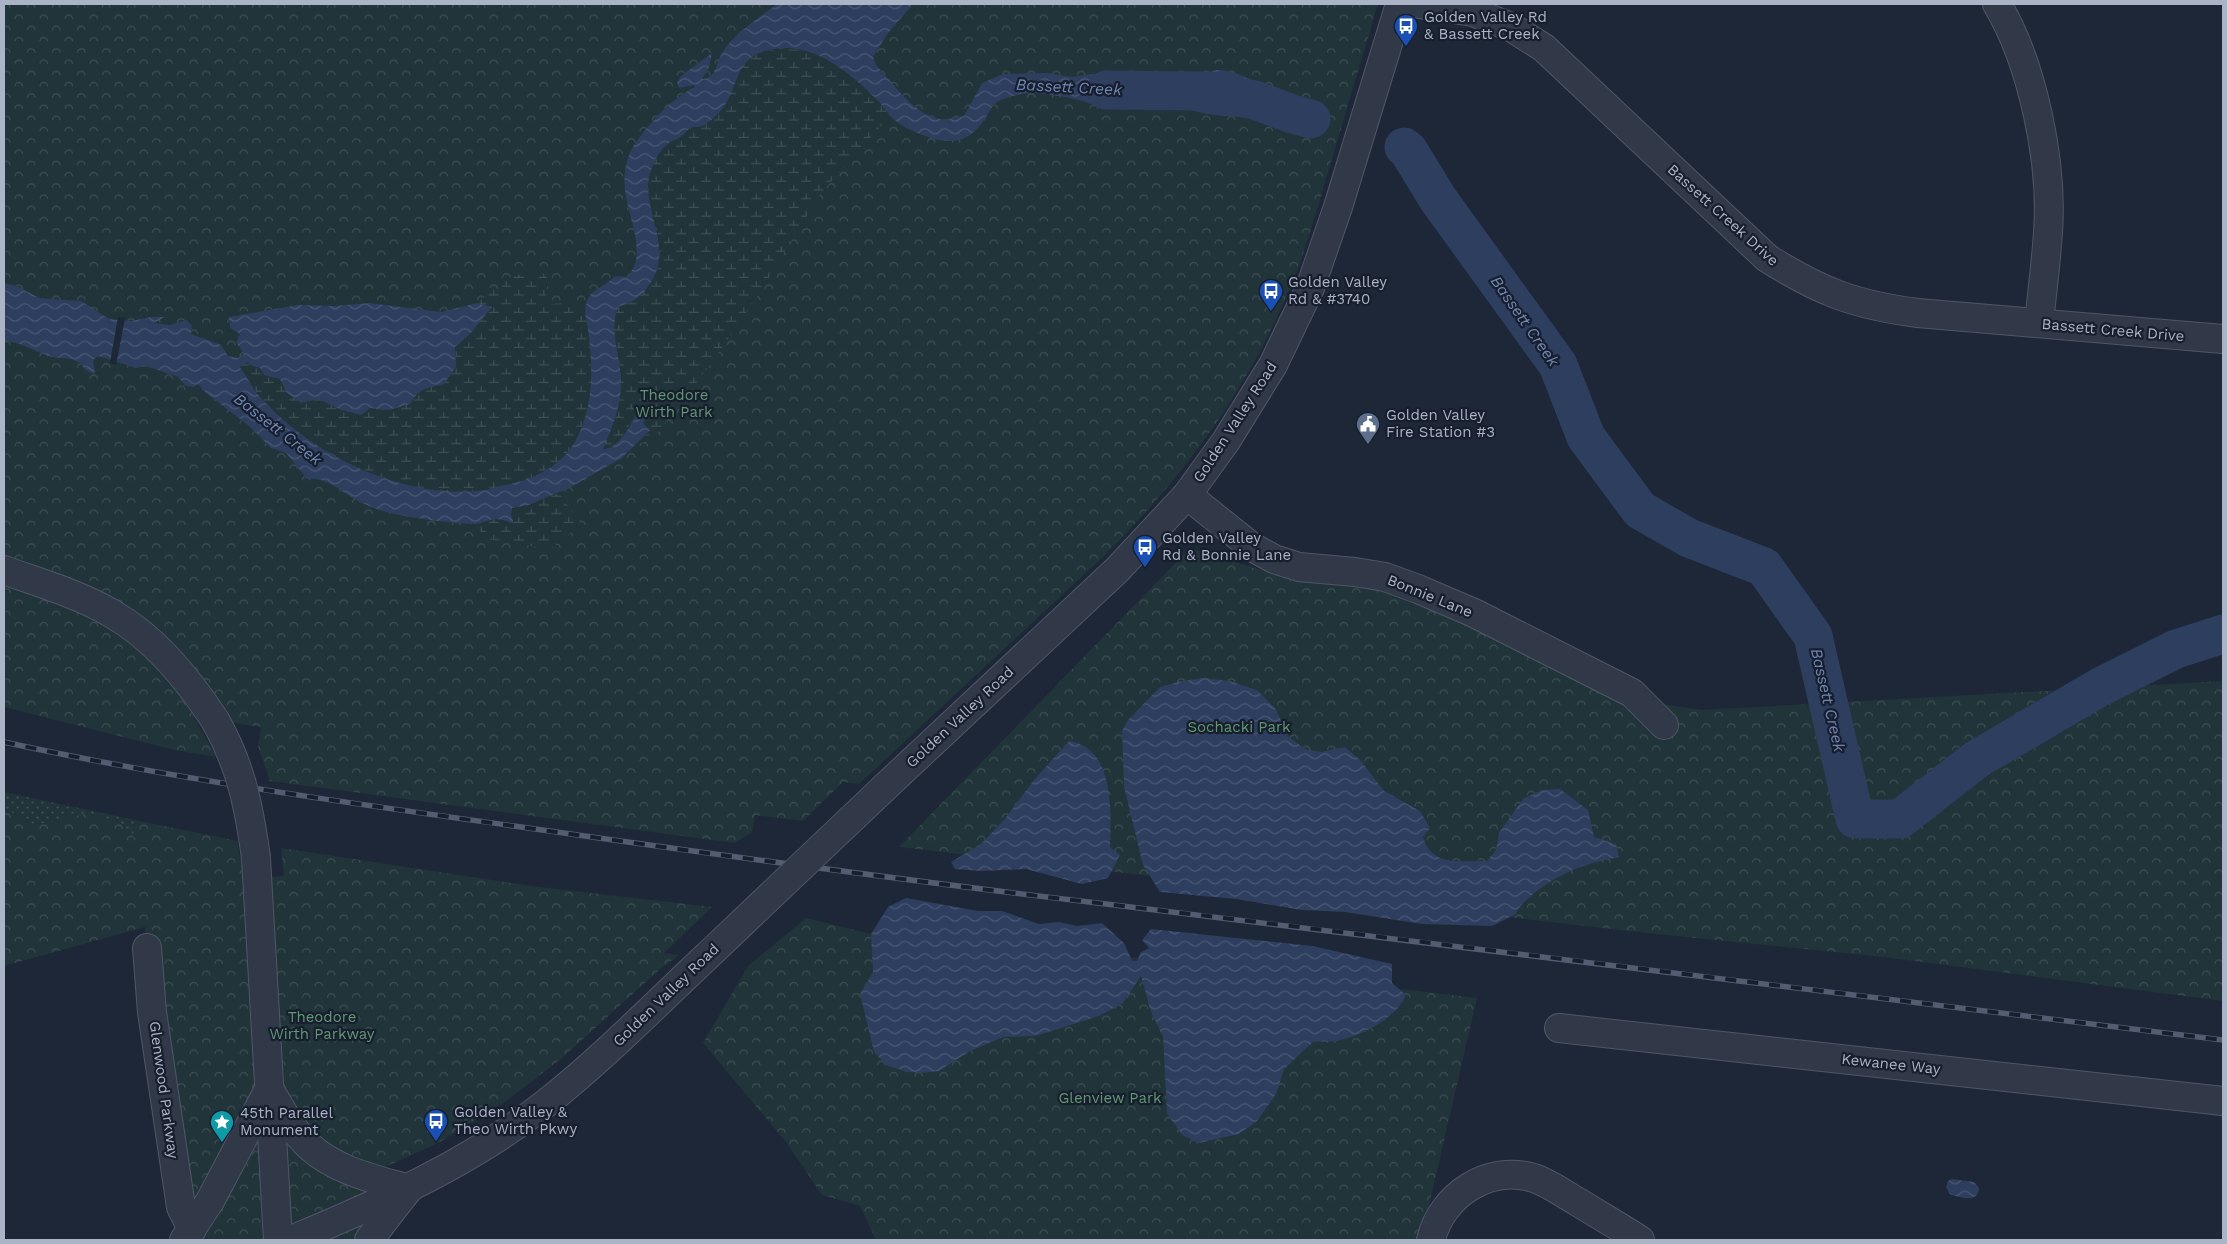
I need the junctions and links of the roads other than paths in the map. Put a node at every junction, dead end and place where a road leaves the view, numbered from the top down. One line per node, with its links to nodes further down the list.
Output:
1 (1400, 4): 6 (street, Golden Valley Road)
2 (1419, 4): 4 (street, Bassett Creek Drive)
3 (1997, 4): 4 (street)
4 (2039, 323): 5 (street, Bassett Creek Drive)
5 (2223, 339)
6 (1187, 496): 8 (street, Bonnie Lane); 13 (street, Golden Valley Road, bridge)
7 (4, 570): 11 (street, bridge)
8 (1664, 725)
9 (147, 948): 14 (street, Glenwood Parkway)
10 (1559, 1028): 12 (street, Kewanee Way)
11 (269, 1088): 13 (street); 14 (street); 15 (street)
12 (2223, 1101)
13 (409, 1189): 16 (street, Golden Valley Road); 17 (street)
14 (188, 1235)
15 (278, 1240)
16 (291, 1240)
17 (369, 1240)
18 (1431, 1240): 19 (street)
19 (1640, 1240)

